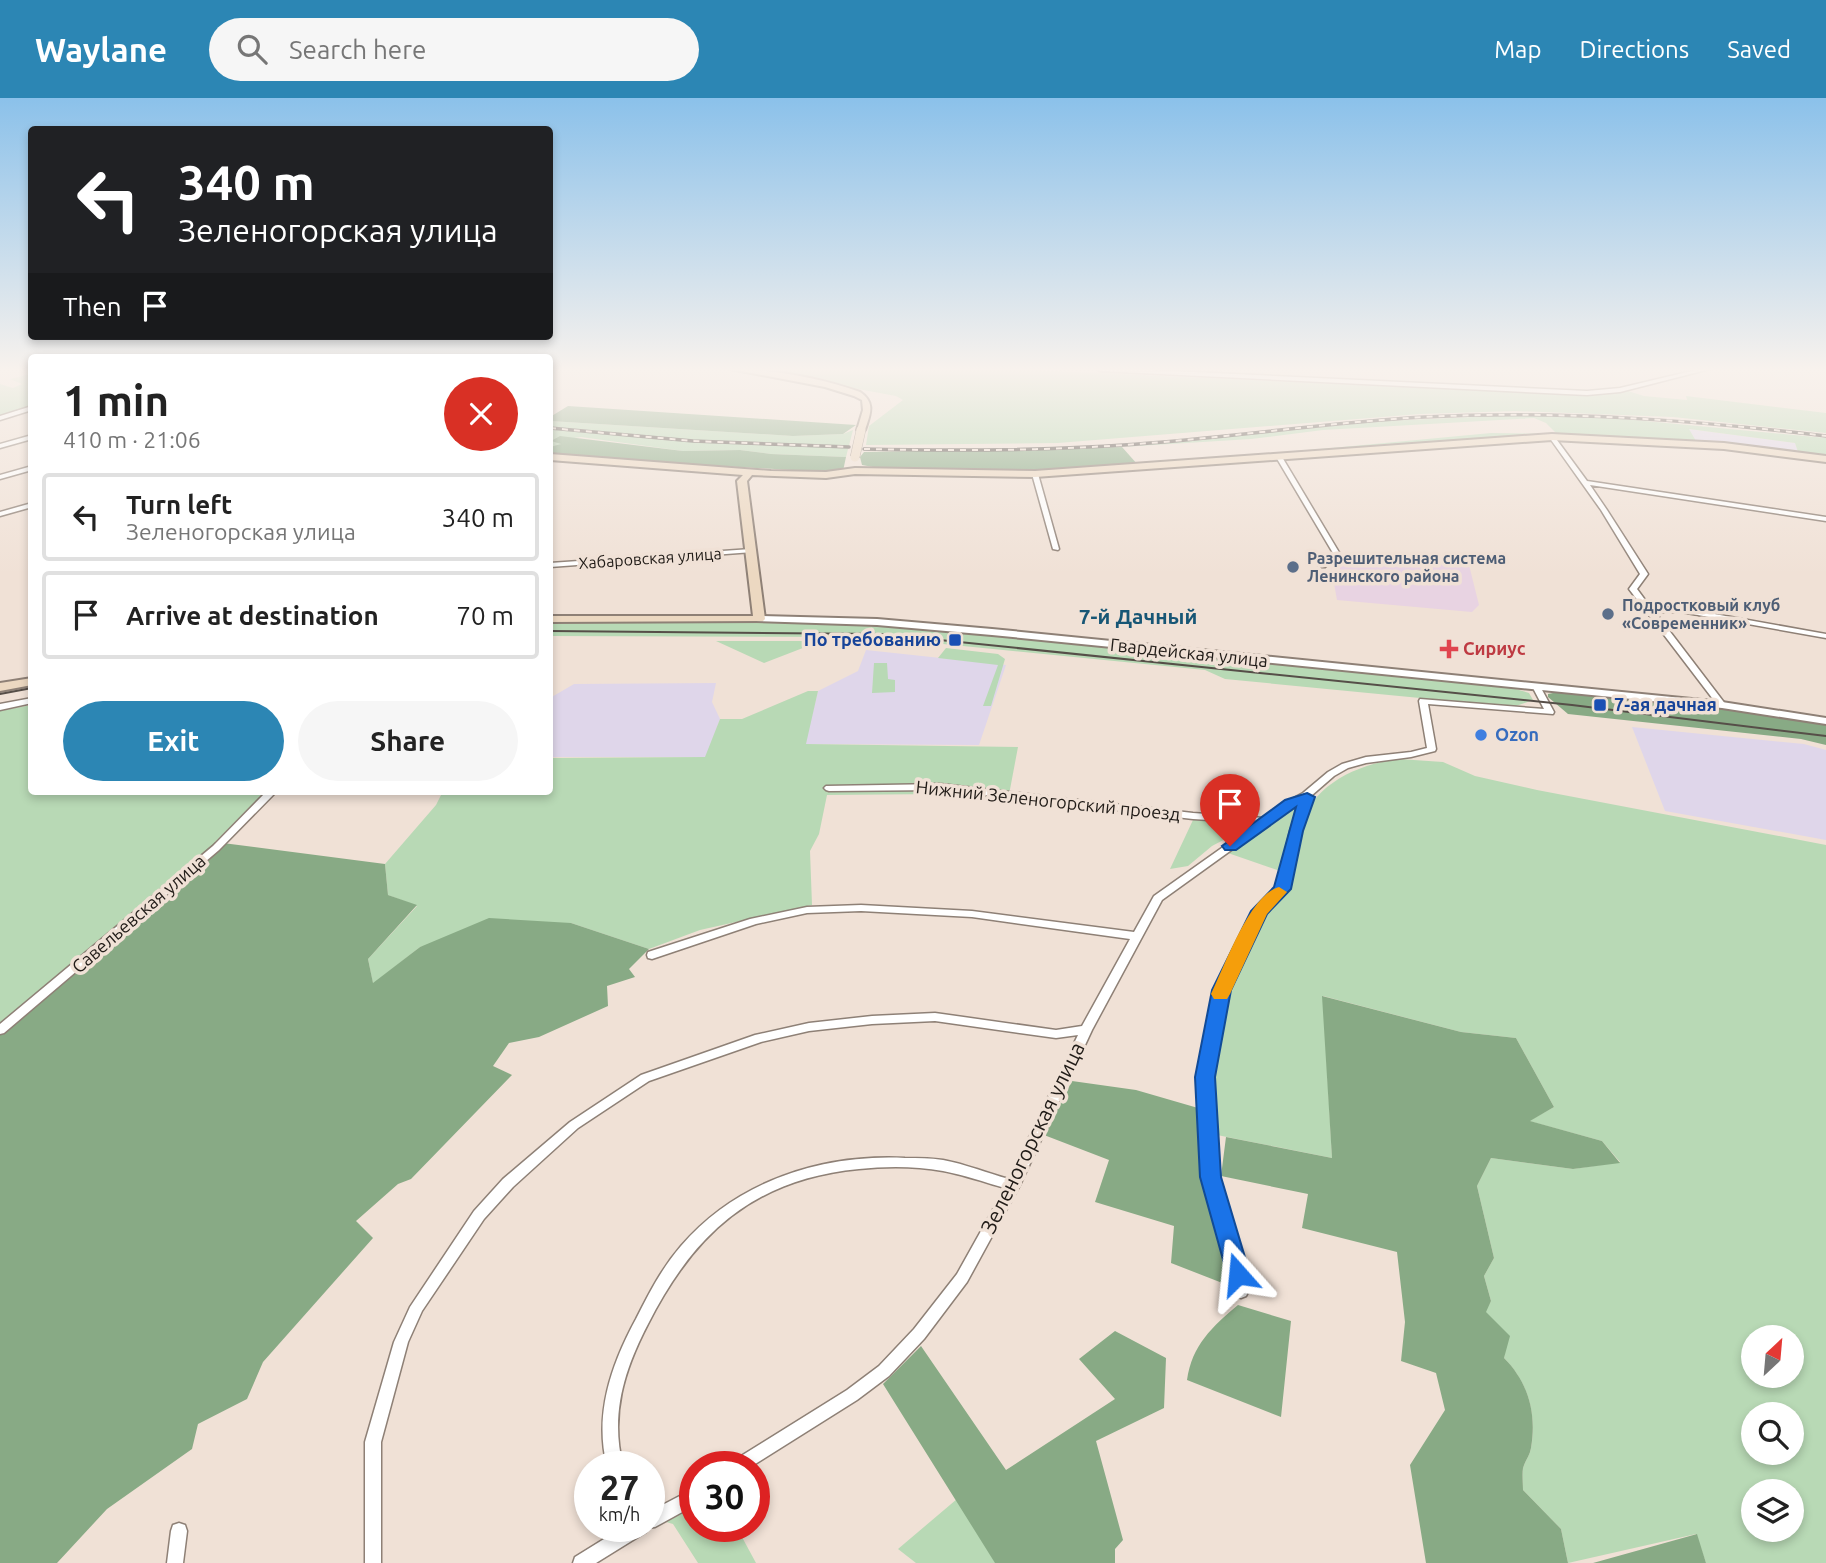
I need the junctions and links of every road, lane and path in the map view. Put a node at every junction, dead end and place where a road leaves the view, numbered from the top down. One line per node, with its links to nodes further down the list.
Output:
1 (859, 437): 11 (main road, bridge)
2 (1547, 437): 8 (main road)
3 (1552, 437): 15 (street)
4 (1559, 437): 9 (main road)
5 (28, 438): 6 (street)
6 (0, 446)
7 (553, 457): 12 (main road)
8 (1279, 457): 13 (main road); 22 (street)
9 (1826, 459)
10 (28, 469): 14 (street)
11 (855, 471): 12 (main road); 13 (main road)
12 (750, 472): 20 (main road)
13 (1035, 474): 19 (street)
14 (0, 477)
15 (1586, 483): 18 (street); 23 (street)
16 (28, 506): 17 (street)
17 (0, 514)
18 (1826, 519)
19 (1056, 549)
20 (751, 551): 21 (street, Хабаровская улица); 25 (main road)
21 (553, 565)
22 (1322, 565)
23 (1650, 610): 26 (street); 31 (street)
24 (553, 619): 25 (main road, Гвардейская улица)
25 (760, 620): 29 (street, Гвардейская улица)
26 (1826, 636)
27 (28, 682): 28 (main road)
28 (0, 687)
29 (1537, 688): 31 (street, Гвардейская улица); 36 (street, Зеленогорская улица)
30 (28, 701): 32 (street)
31 (1722, 705): 33 (street, Гвардейская улица)
32 (0, 707)
33 (1826, 721)
34 (829, 788): 37 (street, Нижний Зеленогорский проезд)
35 (268, 795): 40 (street, Савельевская улица)
36 (1307, 797): 37 (street, Зеленогорская улица); 43 (street)
37 (1268, 821): 38 (street, Зеленогорская улица)
38 (1136, 936): 39 (street); 41 (street, Зеленогорская улица)
39 (652, 956)
40 (0, 1030)
41 (1086, 1030): 42 (street, Зеленогорская улица); 49 (street)
42 (1013, 1185): 44 (street); 45 (street, Зеленогорская улица)
43 (1241, 1292)
44 (610, 1451)
45 (763, 1451)
46 (179, 1531): 48 (street)
47 (614, 1542): 50 (street)
48 (175, 1563)
49 (373, 1563)
50 (580, 1563)

